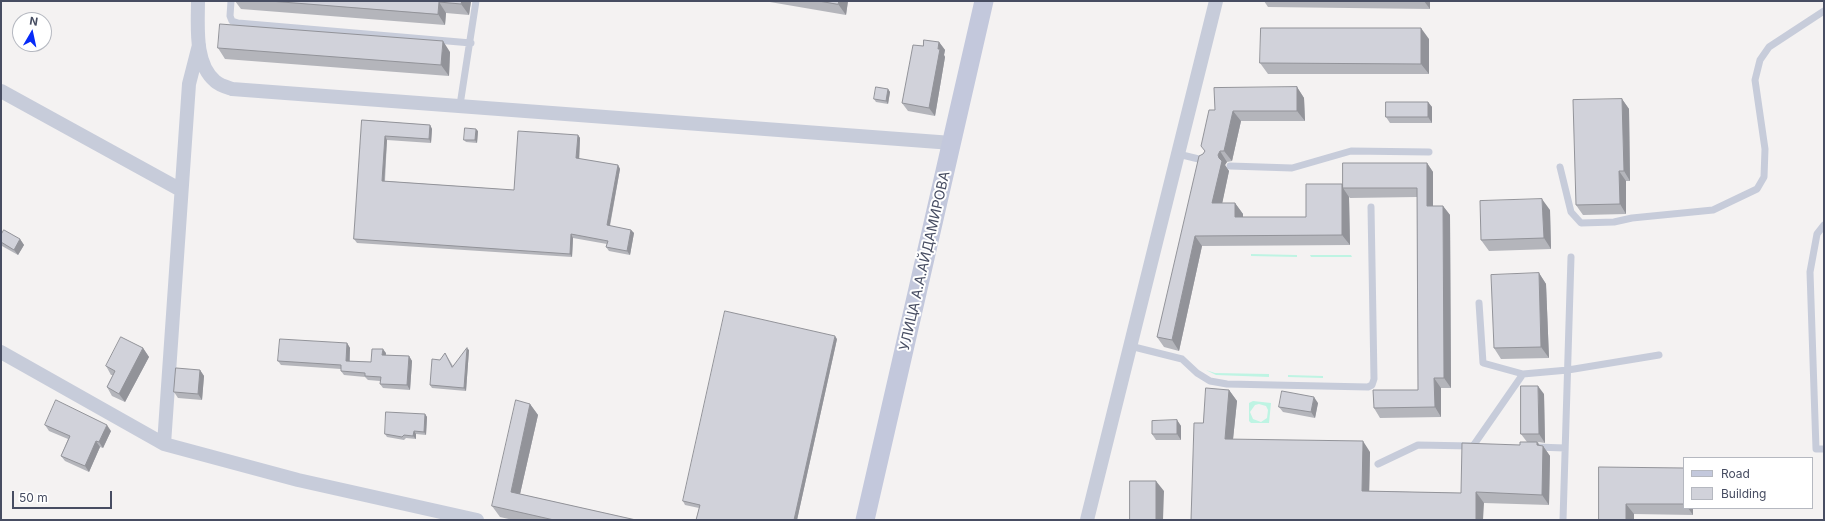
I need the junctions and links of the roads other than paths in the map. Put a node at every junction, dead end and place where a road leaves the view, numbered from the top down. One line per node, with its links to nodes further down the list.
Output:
1 (198, 1): 8 (street)
2 (231, 1): 7 (lane)
3 (476, 1): 7 (lane)
4 (984, 1): 11 (main road, УЛИЦА А.А.АЙДАМИРОВА)
5 (1216, 1): 13 (street)
6 (1824, 11): 16 (lane)
7 (471, 43): 10 (lane)
8 (199, 45): 10 (street); 17 (street)
9 (1, 91): 17 (street)
10 (460, 105): 11 (street)
11 (952, 143): 33 (main road, УЛИЦА А.А.АЙДАМИРОВА)
12 (1429, 152): 15 (lane)
13 (1178, 154): 14 (lane); 22 (street)
14 (1207, 161)
15 (1230, 166)
16 (1560, 167)
17 (181, 190): 27 (street)
18 (1371, 207): 22 (lane)
19 (1824, 225): 30 (lane)
20 (1571, 257): 25 (lane)
21 (1479, 303): 26 (lane)
22 (1130, 346): 34 (street)
23 (1, 352): 27 (street)
24 (1659, 355): 25 (lane)
25 (1568, 370): 26 (lane); 29 (lane)
26 (1523, 374): 31 (lane)
27 (164, 444): 32 (street)
28 (1527, 447): 29 (lane)
29 (1565, 448): 35 (lane)
30 (1824, 449)
31 (1378, 464)
32 (477, 520)
33 (865, 520)
34 (1087, 520)
35 (1563, 520)

